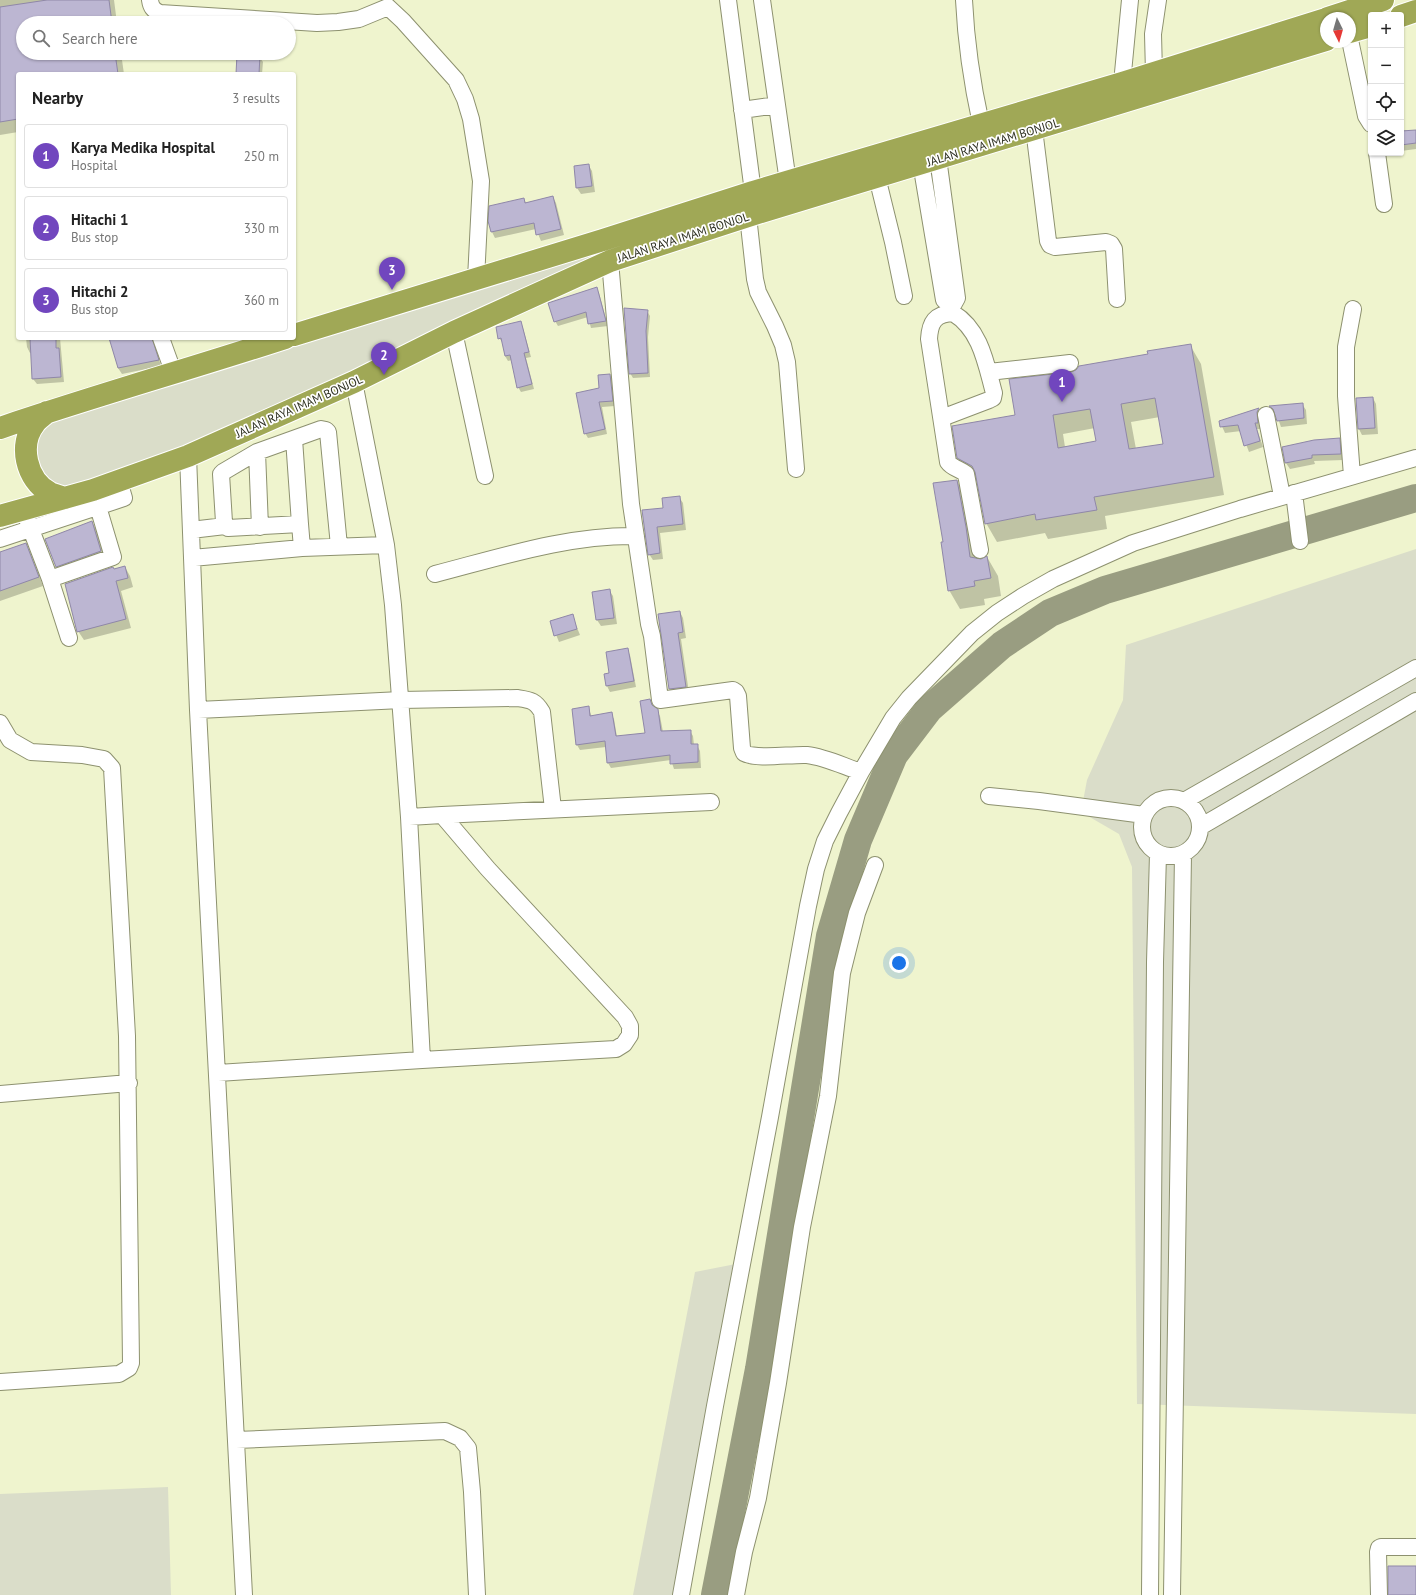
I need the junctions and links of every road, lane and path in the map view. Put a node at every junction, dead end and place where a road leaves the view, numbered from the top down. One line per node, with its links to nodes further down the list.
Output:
1 (150, 0): 11 (street)
2 (728, 0): 20 (street)
3 (762, 0): 19 (street)
4 (964, 0): 22 (street)
5 (1130, 0): 18 (street)
6 (1158, 0): 18 (street)
7 (1383, 0): 9 (highway, JALAN RAYA IMAM BONJOL)
8 (1416, 11): 10 (highway)
9 (1346, 12)
10 (1404, 15)
11 (207, 16)
12 (1320, 20): 18 (highway, JALAN RAYA IMAM BONJOL)
13 (296, 22): 32 (street)
14 (1368, 27): 15 (highway)
15 (1356, 30)
16 (1320, 41): 18 (highway, JALAN RAYA IMAM BONJOL)
17 (1352, 48): 21 (street)
18 (1138, 83): 22 (highway, JALAN RAYA IMAM BONJOL); 23 (highway, JALAN RAYA IMAM BONJOL)
19 (777, 105): 20 (street); 27 (street)
20 (742, 110): 28 (street)
21 (1368, 120)
22 (982, 124): 27 (highway, JALAN RAYA IMAM BONJOL)
23 (1034, 129): 25 (highway, JALAN RAYA IMAM BONJOL); 34 (street)
24 (1377, 156): 29 (street)
25 (929, 161): 26 (highway, JALAN RAYA IMAM BONJOL); 36 (street)
26 (876, 177): 30 (highway, JALAN RAYA IMAM BONJOL); 33 (street)
27 (788, 182): 28 (highway, JALAN RAYA IMAM BONJOL)
28 (753, 192): 32 (highway, JALAN RAYA IMAM BONJOL)
29 (1384, 204)
30 (748, 216): 31 (highway, JALAN RAYA IMAM BONJOL); 53 (street)
31 (610, 261): 37 (highway, JALAN RAYA IMAM BONJOL); 65 (street)
32 (476, 279): 38 (highway, JALAN RAYA IMAM BONJOL)
33 (904, 296)
34 (1116, 299)
35 (1353, 309): 55 (street)
36 (953, 310): 42 (street); 47 (street)
37 (454, 332): 44 (highway, JALAN RAYA IMAM BONJOL); 54 (street)
38 (296, 334)
39 (162, 340): 43 (street)
40 (278, 340): 43 (highway)
41 (1070, 363): 42 (street)
42 (989, 372): 47 (street)
43 (174, 374): 45 (highway)
44 (354, 382): 51 (highway, JALAN RAYA IMAM BONJOL); 68 (street)
45 (47, 412): 48 (highway); 57 (highway)
46 (1266, 415): 56 (street)
47 (942, 416): 71 (street)
48 (0, 428)
49 (294, 439): 50 (street); 61 (street); 69 (street)
50 (257, 452): 62 (street); 63 (street)
51 (188, 456): 58 (highway, JALAN RAYA IMAM BONJOL); 64 (street)
52 (1416, 458): 55 (street)
53 (796, 469)
54 (485, 476)
55 (1352, 476): 56 (street)
56 (1288, 495): 67 (street); 81 (street)
57 (65, 498): 58 (highway, JALAN RAYA IMAM BONJOL); 60 (highway, JALAN RAYA IMAM BONJOL)
58 (95, 499): 60 (street); 74 (street)
59 (0, 516): 60 (highway, JALAN RAYA IMAM BONJOL)
60 (27, 520): 66 (street); 74 (street)
61 (300, 524): 63 (street); 70 (street)
62 (225, 526): 63 (street); 64 (street)
63 (260, 527)
64 (190, 530): 72 (street)
65 (636, 536): 73 (street); 81 (street)
66 (0, 538)
67 (1300, 540)
68 (386, 545): 69 (street); 77 (street)
69 (339, 546): 70 (street)
70 (302, 548): 72 (street)
71 (980, 550)
72 (192, 558): 79 (street)
73 (434, 574)
74 (50, 579): 75 (street)
75 (70, 638)
76 (1416, 668): 83 (street)
77 (401, 700): 79 (street); 85 (street); 88 (street)
78 (1416, 701): 89 (street)
79 (198, 710): 94 (street)
80 (0, 723): 95 (street)
81 (861, 772): 102 (street)
82 (989, 796): 87 (street)
83 (1184, 801): 87 (street); 89 (street)
84 (711, 802): 85 (street)
85 (553, 810): 86 (street)
86 (442, 815): 88 (street); 93 (street)
87 (1144, 815): 90 (street)
88 (409, 816): 93 (street)
89 (1200, 827): 91 (street)
90 (1158, 854): 91 (street); 104 (street)
91 (1183, 854): 105 (street)
92 (875, 865): 103 (street)
93 (422, 1060): 94 (street)
94 (218, 1073): 98 (street)
95 (129, 1083): 96 (street); 97 (street)
96 (0, 1094)
97 (0, 1382)
98 (236, 1440): 100 (street); 101 (street)
99 (1416, 1547): 106 (street)
100 (244, 1595)
101 (477, 1595)
102 (681, 1595)
103 (736, 1595)
104 (1150, 1595)
105 (1172, 1595)
106 (1380, 1595)

